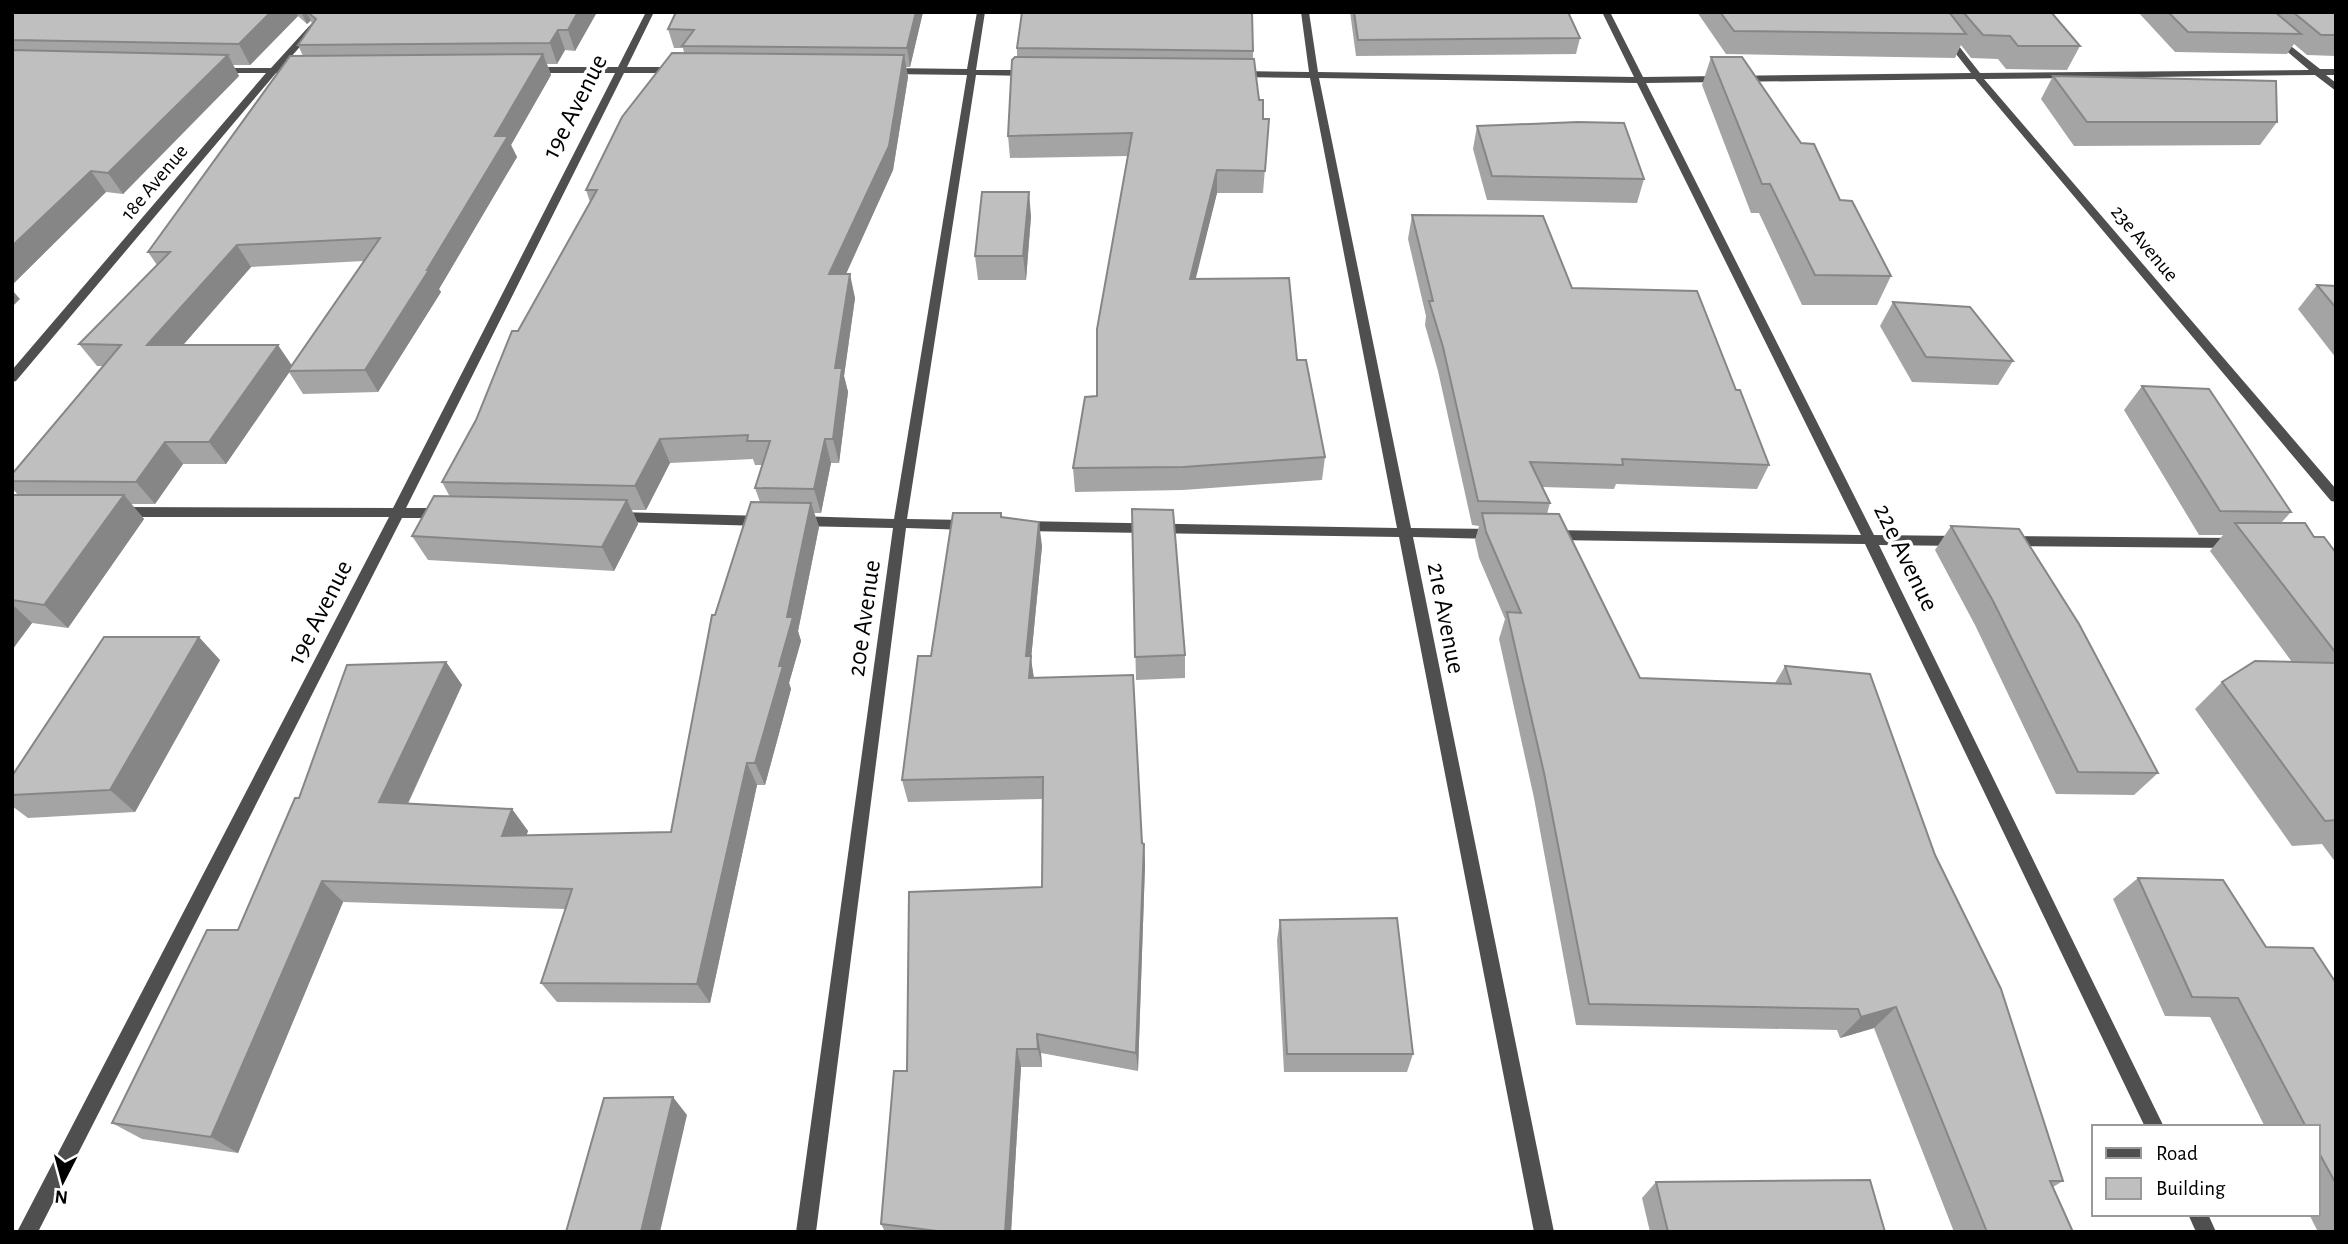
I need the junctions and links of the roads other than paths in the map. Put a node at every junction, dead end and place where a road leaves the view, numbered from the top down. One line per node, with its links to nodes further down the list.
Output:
1 (327, 12): 12 (street, 18e Avenue)
2 (650, 12): 9 (street, 19e Avenue)
3 (981, 12): 15 (street, 20e Avenue)
4 (1305, 12): 20 (street, 21e Avenue)
5 (1606, 12): 22 (street, 22e Avenue)
6 (1927, 12): 21 (street, 23e Avenue)
7 (2267, 29): 16 (street)
8 (205, 69): 12 (street)
9 (620, 69): 10 (street); 11 (street); 27 (street, 19e Avenue)
10 (523, 70)
11 (687, 70)
12 (273, 71): 13 (street); 24 (street, 18e Avenue)
13 (315, 71)
14 (877, 71): 15 (street)
15 (972, 72): 18 (street); 30 (street, 20e Avenue)
16 (2317, 72): 17 (street); 21 (street); 23 (street)
17 (2336, 72)
18 (1040, 73)
19 (1232, 74): 20 (street)
20 (1314, 75): 22 (street); 33 (street, 21e Avenue)
21 (1978, 77): 22 (street); 25 (street, 23e Avenue)
22 (1640, 80): 36 (street, 22e Avenue)
23 (2336, 88)
24 (12, 378)
25 (2336, 498)
26 (109, 512): 27 (street)
27 (398, 512): 28 (street); 40 (street, 19e Avenue)
28 (454, 514)
29 (607, 517): 30 (street)
30 (900, 524): 31 (street); 41 (street, 20e Avenue)
31 (982, 525)
32 (1010, 525): 33 (street)
33 (1405, 532): 34 (street); 42 (street, 21e Avenue)
34 (1514, 534)
35 (1542, 534): 36 (street)
36 (1870, 540): 37 (street); 38 (street, 22e Avenue)
37 (2253, 543)
38 (2154, 1125)
39 (2198, 1216): 43 (street)
40 (27, 1232)
41 (806, 1232)
42 (1544, 1232)
43 (2206, 1232)

